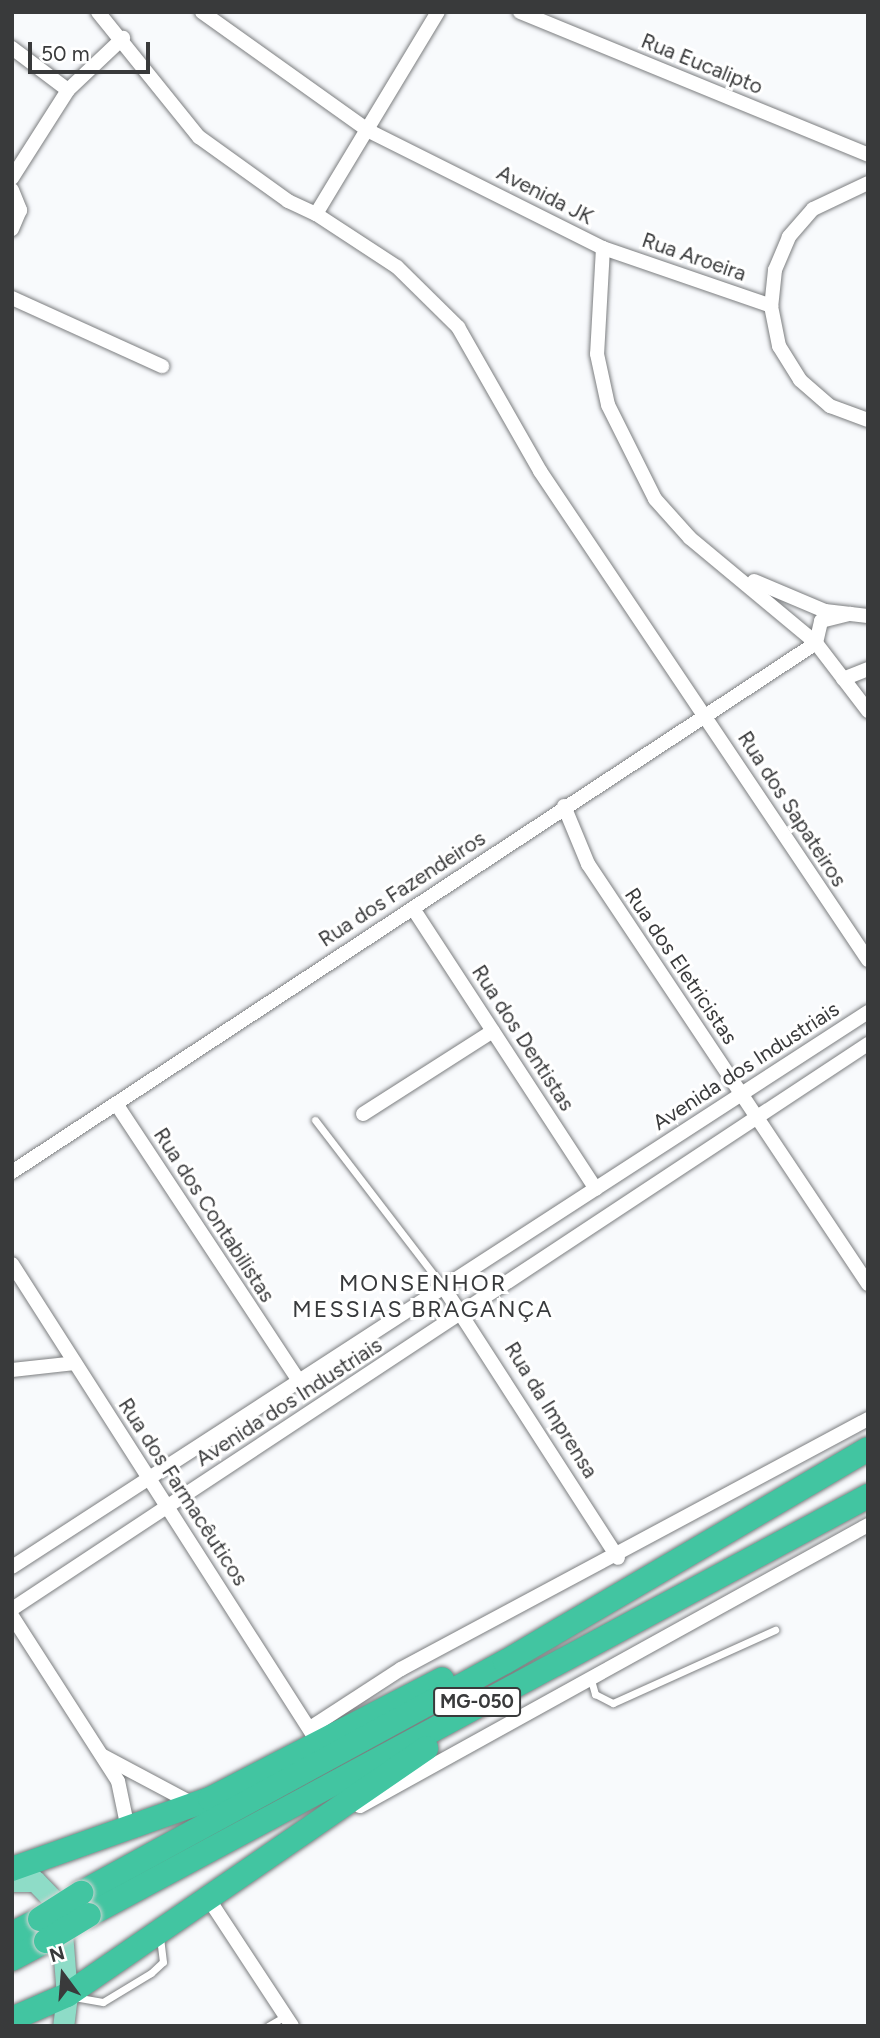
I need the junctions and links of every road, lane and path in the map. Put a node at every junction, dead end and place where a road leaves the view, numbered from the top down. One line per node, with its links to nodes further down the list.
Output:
1 (98, 12): 5 (street, Rua dos Sapateiros)
2 (438, 12): 8 (street)
3 (520, 12): 9 (street, Rua Eucalipto)
4 (213, 15): 8 (street, Avenida JK)
5 (123, 38): 7 (street); 13 (street, Rua dos Sapateiros)
6 (12, 48): 7 (street)
7 (68, 90): 10 (street)
8 (369, 131): 13 (street); 15 (street, Avenida JK)
9 (868, 155)
10 (12, 178)
11 (868, 183): 17 (street)
12 (12, 190): 14 (street)
13 (316, 214): 27 (street, Rua dos Sapateiros)
14 (12, 229)
15 (603, 248): 17 (street, Rua Aroeira); 20 (street, Avenida JK)
16 (12, 298): 18 (street)
17 (771, 306): 19 (street)
18 (162, 366)
19 (868, 420)
20 (734, 571): 21 (street); 23 (street, Avenida JK)
21 (850, 614): 22 (street); 23 (street)
22 (868, 616)
23 (816, 643): 25 (street, Avenida JK); 27 (street, Rua dos Fazendeiros)
24 (868, 669): 25 (street)
25 (843, 679): 26 (street, Avenida JK)
26 (868, 711)
27 (705, 715): 28 (street, Rua dos Fazendeiros); 30 (street, Rua dos Sapateiros)
28 (564, 806): 29 (street, Rua dos Fazendeiros); 34 (street, Rua dos Eletricistas)
29 (414, 910): 32 (street, Rua dos Dentistas); 35 (street, Rua dos Fazendeiros)
30 (868, 960)
31 (868, 1012): 34 (street, Avenida dos Industriais)
32 (493, 1031): 36 (street); 40 (street, Rua dos Dentistas)
33 (868, 1044): 37 (street, Avenida dos Industriais)
34 (741, 1094): 37 (street, Rua dos Eletricistas); 40 (street, Avenida dos Industriais)
35 (117, 1105): 39 (street, Rua dos Fazendeiros); 47 (street, Rua dos Contabilistas)
36 (363, 1114)
37 (756, 1115): 42 (street, Rua dos Eletricistas); 44 (street, Avenida dos Industriais)
38 (315, 1120): 43 (lane)
39 (12, 1172)
40 (596, 1189): 43 (street, Avenida dos Industriais)
41 (12, 1264): 45 (street, Rua dos Farmacêuticos)
42 (868, 1284)
43 (443, 1288): 44 (street, Rua da Imprensa); 47 (street, Avenida dos Industriais)
44 (463, 1312): 52 (street, Avenida dos Industriais); 55 (street, Rua da Imprensa)
45 (75, 1363): 46 (street); 50 (street, Rua dos Farmacêuticos)
46 (12, 1370)
47 (300, 1383): 50 (street, Avenida dos Industriais)
48 (868, 1419): 55 (street)
49 (868, 1449): 54 (highway, MG-050)
50 (152, 1481): 52 (street, Rua dos Farmacêuticos); 56 (street, Avenida dos Industriais)
51 (868, 1496): 60 (highway, MG-050)
52 (168, 1506): 57 (street, Avenida dos Industriais); 62 (street, Rua dos Farmacêuticos)
53 (868, 1525): 61 (street)
54 (723, 1534): 62 (highway); 70 (highway, MG-050)
55 (618, 1558): 62 (street)
56 (12, 1567)
57 (12, 1609)
58 (12, 1616): 63 (street)
59 (775, 1630): 61 (lane)
60 (574, 1656): 66 (highway); 70 (highway, MG-050)
61 (591, 1680): 66 (street)
62 (313, 1736): 64 (highway)
63 (98, 1754): 64 (street); 65 (street)
64 (195, 1805): 65 (highway)
65 (128, 1829): 67 (highway)
66 (300, 1839): 69 (highway)
67 (12, 1869)
68 (12, 1881): 74 (main road)
69 (208, 1898): 74 (highway); 76 (street)
70 (85, 1904): 71 (highway, MG-050, bridge)
71 (43, 1930): 72 (highway, MG-050); 73 (highway, MG-050)
72 (12, 1934)
73 (12, 1959)
74 (67, 1995): 75 (highway); 77 (main road)
75 (12, 2019)
76 (289, 2021): 78 (lane)
77 (63, 2026)
78 (268, 2026)

